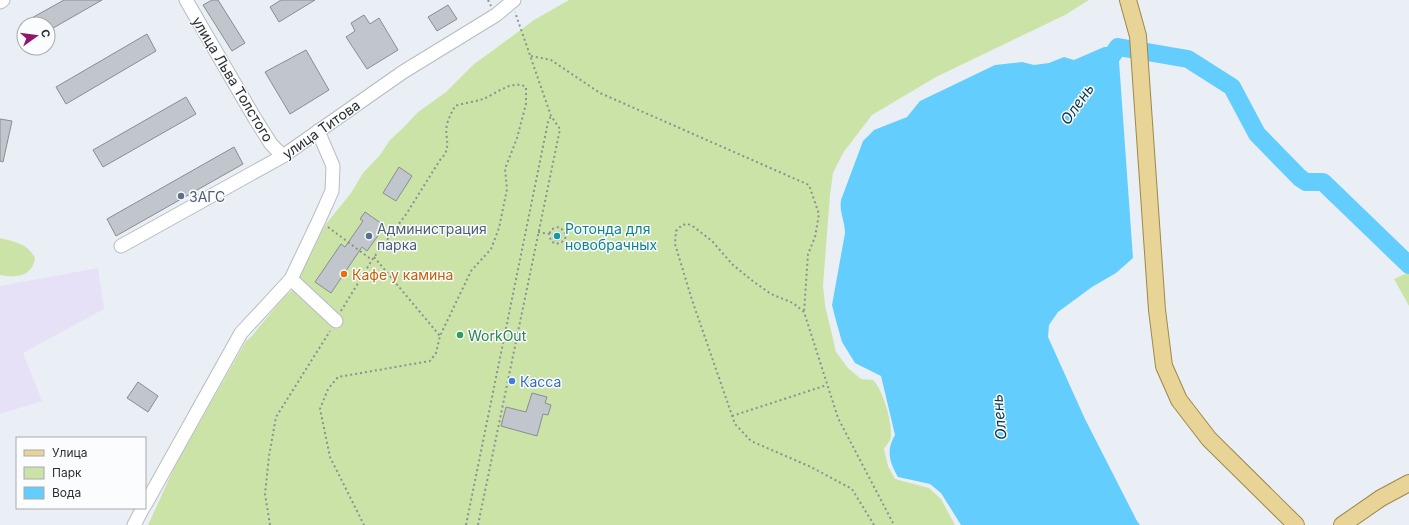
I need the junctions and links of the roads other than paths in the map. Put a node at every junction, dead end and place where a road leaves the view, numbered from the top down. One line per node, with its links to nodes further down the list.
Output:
1 (3, 0): 5 (street)
2 (186, 0): 7 (street, улица Льва Толстого)
3 (1128, 0): 15 (main road)
4 (512, 1): 6 (street, улица Титова)
5 (0, 2)
6 (318, 131): 7 (street, улица Титова); 9 (street)
7 (283, 156): 8 (street, улица Титова)
8 (121, 246)
9 (291, 279): 10 (street); 12 (street)
10 (336, 320)
11 (1409, 483): 16 (main road)
12 (146, 503)
13 (142, 509): 14 (street)
14 (134, 525)
15 (1296, 525)
16 (1342, 525)

